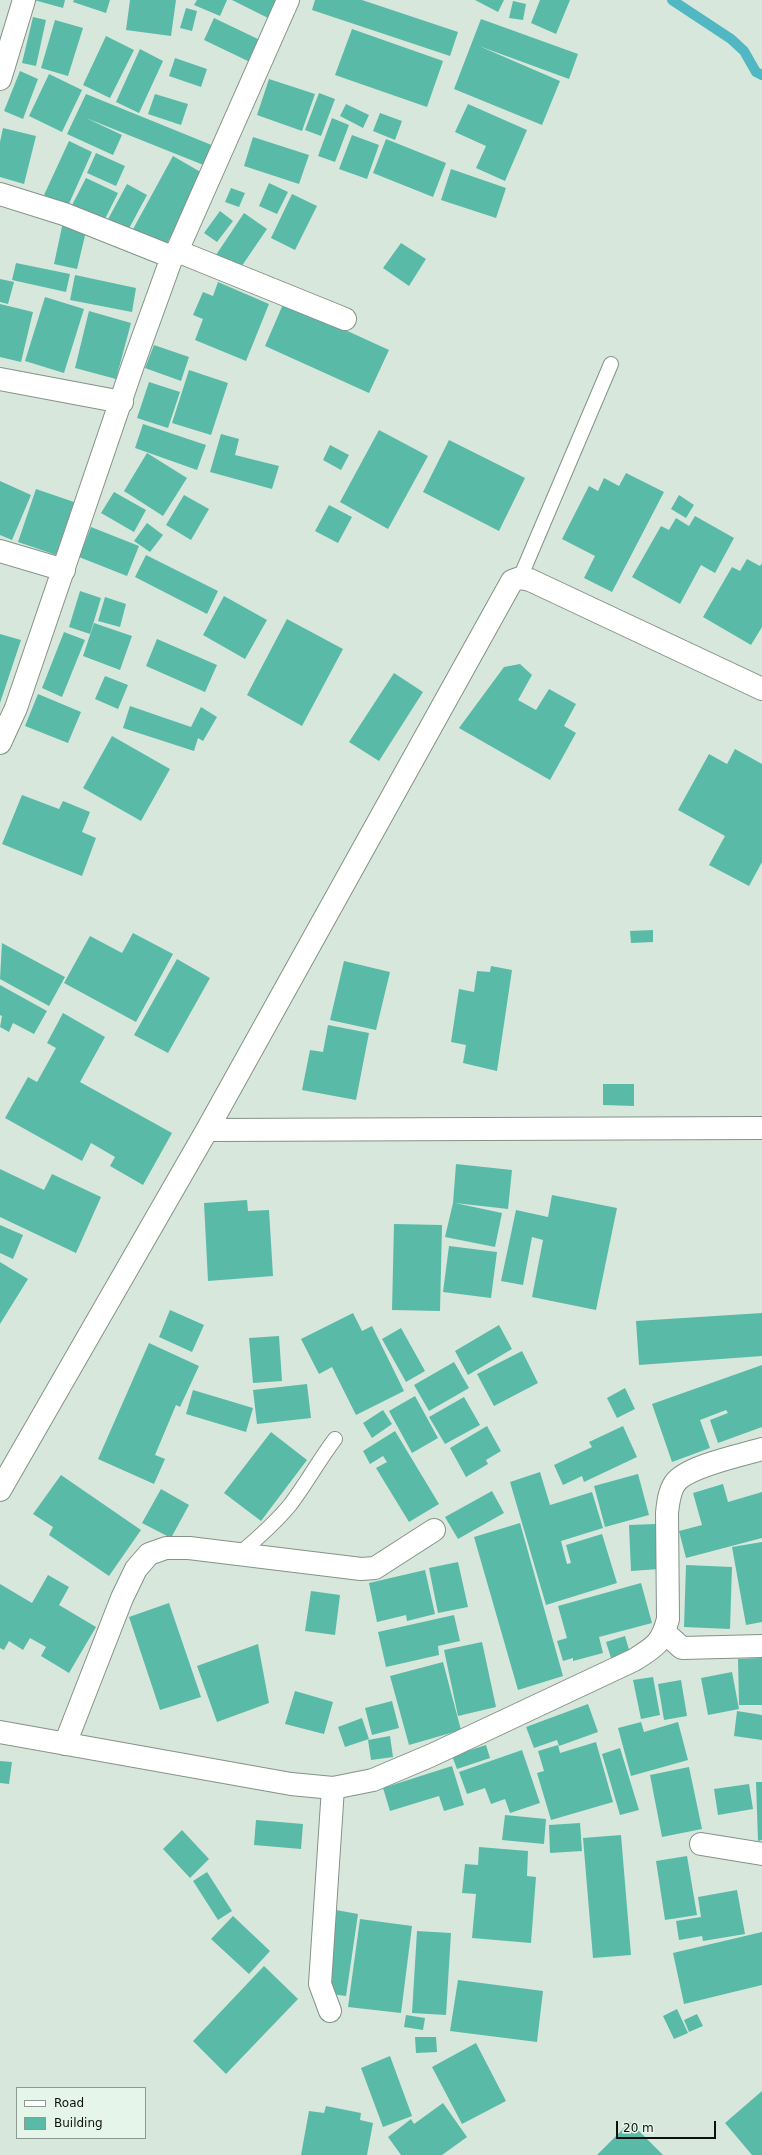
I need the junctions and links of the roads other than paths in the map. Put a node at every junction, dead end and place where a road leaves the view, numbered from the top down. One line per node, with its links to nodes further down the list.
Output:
1 (24, 0): 3 (street)
2 (288, 0): 5 (street)
3 (0, 79)
4 (0, 194): 5 (street)
5 (175, 254): 6 (street); 9 (street)
6 (345, 319)
7 (611, 364): 12 (lane)
8 (0, 379): 9 (street)
9 (122, 402): 11 (street)
10 (0, 551): 11 (street)
11 (64, 570): 14 (street)
12 (520, 578): 13 (street); 16 (street)
13 (762, 689)
14 (0, 743)
15 (762, 1128): 16 (street)
16 (207, 1130): 19 (street)
17 (335, 1438): 21 (lane)
18 (762, 1449): 22 (street)
19 (0, 1490)
20 (434, 1530): 21 (street)
21 (239, 1554): 25 (street)
22 (665, 1633): 23 (street); 26 (street)
23 (762, 1646)
24 (0, 1732): 25 (street)
25 (65, 1744): 26 (street)
26 (333, 1788): 29 (street)
27 (701, 1844): 28 (street)
28 (762, 1854)
29 (330, 2011)

